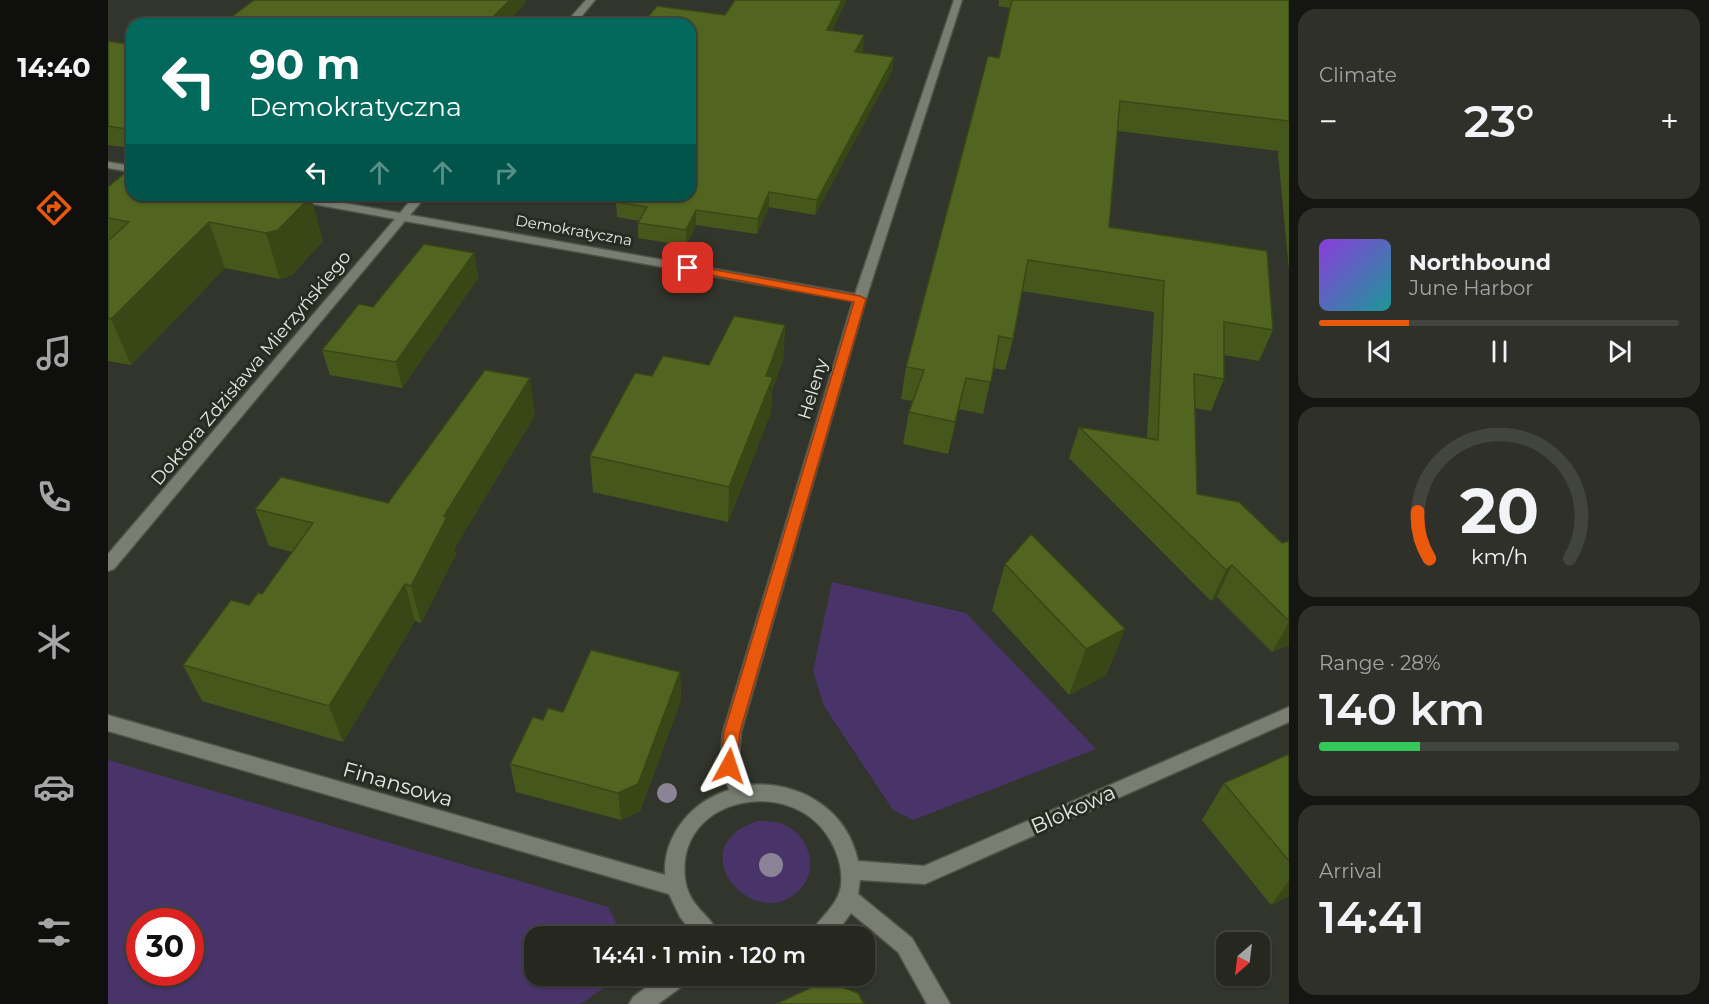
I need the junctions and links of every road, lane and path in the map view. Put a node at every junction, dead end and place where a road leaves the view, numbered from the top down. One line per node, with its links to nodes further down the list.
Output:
1 (591, 0): 3 (street)
2 (958, 0): 9 (street, Heleny)
3 (575, 18)
4 (108, 165): 5 (street)
5 (126, 168)
6 (316, 201): 8 (street, Demokratyczna)
7 (416, 201): 8 (street, Doktora Zdzisława Mierzyńskiego)
8 (403, 216): 9 (street, Demokratyczna); 10 (street, Doktora Zdzisława Mierzyńskiego)
9 (860, 299): 13 (street, Heleny)
10 (108, 565)
11 (1289, 714): 14 (street, Blokowa)
12 (108, 723): 15 (street, Finansowa)
13 (740, 792): 14 (street); 15 (street)
14 (850, 870): 16 (street)
15 (676, 887): 17 (street)
16 (848, 898): 18 (street); 21 (street)
17 (700, 926)
18 (830, 926)
19 (665, 986): 20 (street)
20 (640, 1004)
21 (939, 1004)

